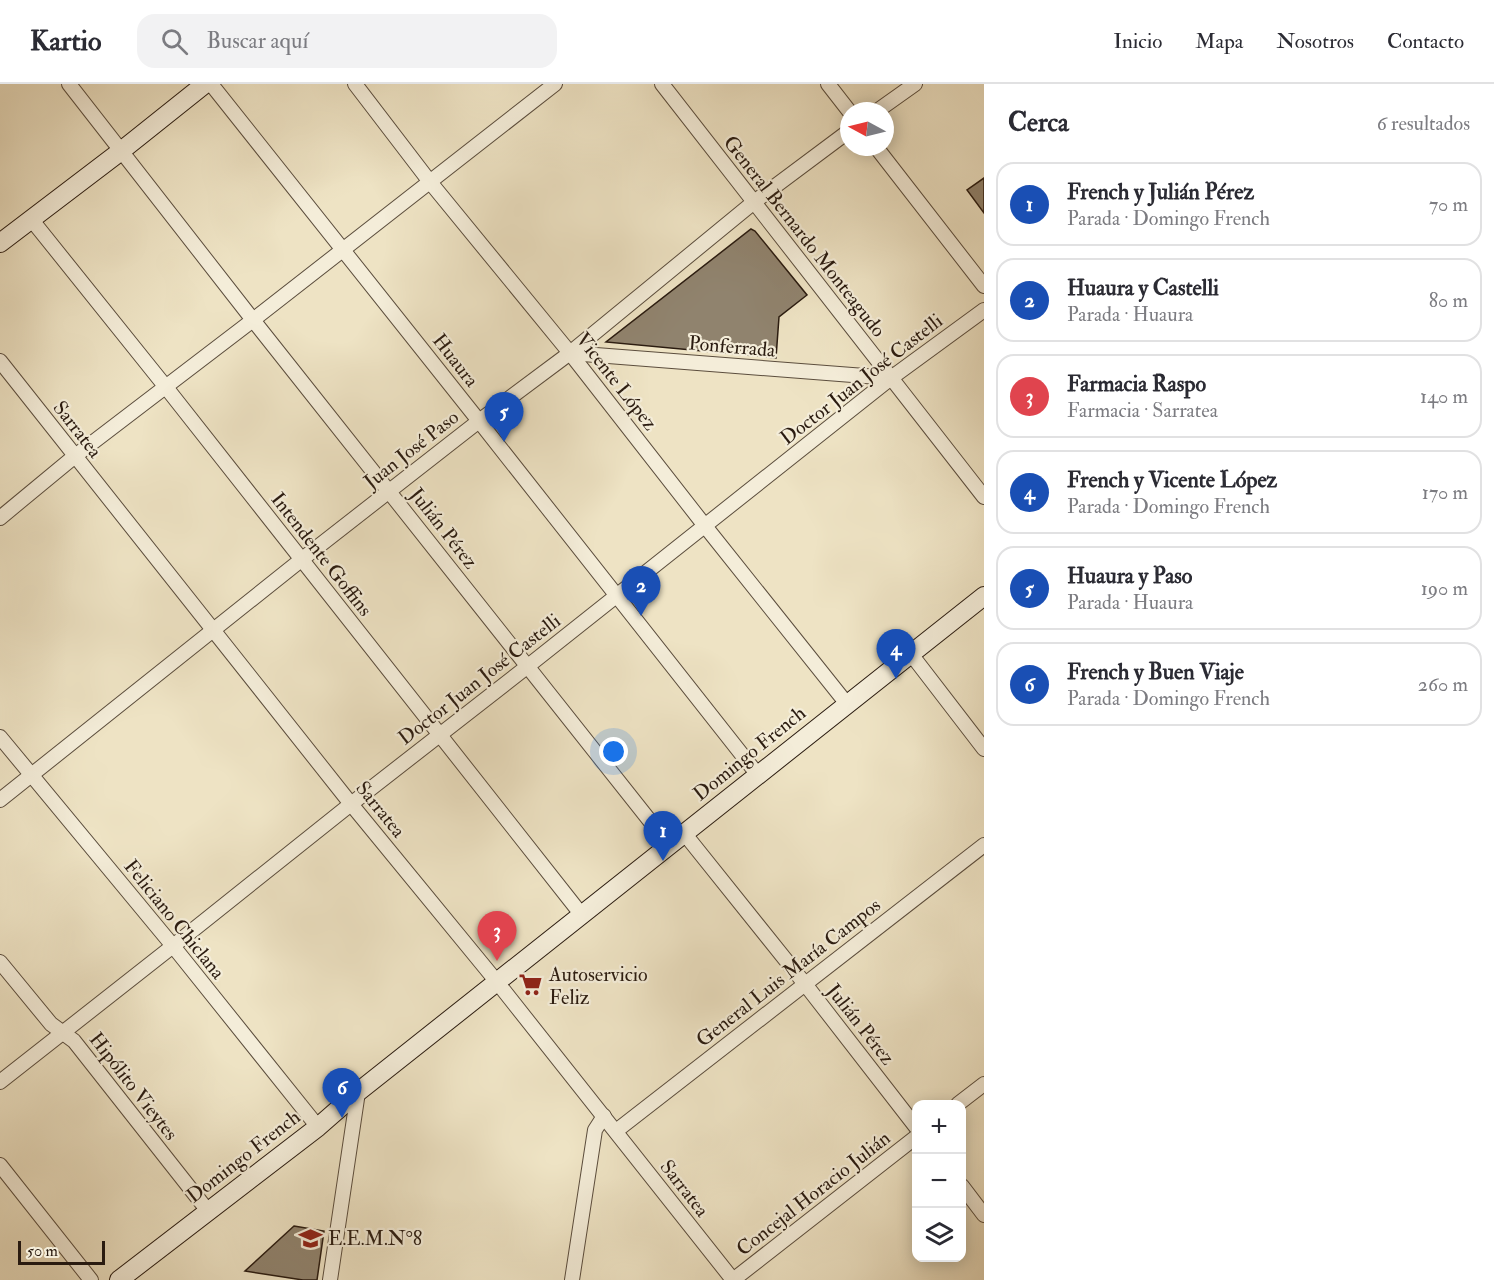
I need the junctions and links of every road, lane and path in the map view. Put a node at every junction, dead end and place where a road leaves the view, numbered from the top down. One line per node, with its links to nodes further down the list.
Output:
1 (69, 84): 12 (street, Julián Pérez)
2 (205, 84): 12 (street)
3 (211, 84): 18 (street, Huaura)
4 (355, 84): 14 (street, Vicente López)
5 (555, 84): 14 (street)
6 (662, 84): 15 (street, General Bernardo Monteagudo)
7 (828, 84): 9 (street)
8 (915, 84): 10 (street)
9 (842, 102)
10 (890, 102)
11 (840, 138): 15 (street, Juan José Paso)
12 (121, 151): 16 (street); 21 (street, Julián Pérez)
13 (883, 156): 19 (street)
14 (430, 182): 18 (street); 22 (street, Vicente López)
15 (754, 202): 22 (street, Juan José Paso); 24 (street, General Bernardo Monteagudo)
16 (31, 219): 17 (street); 25 (street, Intendente Goffins)
17 (0, 243)
18 (343, 249): 21 (street); 26 (street, Huaura)
19 (984, 286)
20 (984, 310): 24 (street, Doctor Juan José Castelli)
21 (253, 320): 25 (street); 28 (street, Julián Pérez)
22 (570, 353): 24 (street, Ponferrada); 26 (street, Juan José Paso); 31 (street, Vicente López)
23 (0, 361): 27 (street, Sarratea)
24 (891, 378): 29 (street, General Bernardo Monteagudo); 31 (street, Doctor Juan José Castelli)
25 (165, 386): 27 (street); 32 (street, Intendente Goffins)
26 (479, 421): 28 (street, Juan José Paso); 34 (street, Huaura)
27 (75, 456): 30 (street); 35 (street, Sarratea)
28 (390, 491): 32 (street, Juan José Paso); 37 (street, Julián Pérez)
29 (984, 496)
30 (0, 518)
31 (705, 526): 34 (street, Doctor Juan José Castelli); 38 (street, Vicente López)
32 (301, 560): 35 (street, Juan José Paso); 39 (street, Intendente Goffins)
33 (984, 596): 36 (street, Domingo French)
34 (616, 597): 37 (street, Doctor Juan José Castelli); 43 (street, Huaura)
35 (212, 630): 42 (street, Juan José Paso); 45 (street, Sarratea)
36 (911, 654): 38 (street, Domingo French); 41 (street)
37 (528, 666): 39 (street, Doctor Juan José Castelli); 47 (street, Julián Pérez)
38 (847, 704): 43 (street, Domingo French)
39 (439, 735): 45 (street, Doctor Juan José Castelli); 49 (street, Intendente Goffins)
40 (0, 737): 42 (street, Feliciano Chiclana)
41 (984, 748)
42 (32, 775): 44 (street, Juan José Paso); 50 (street, Feliciano Chiclana)
43 (758, 775): 46 (street, Domingo French)
44 (0, 800)
45 (351, 804): 50 (street, Doctor Juan José Castelli); 52 (street, Sarratea)
46 (684, 833): 47 (street, Domingo French); 53 (street, Julián Pérez)
47 (669, 845): 49 (street, Domingo French)
48 (984, 845): 53 (street, General Luis María Campos)
49 (581, 915): 52 (street, Domingo French)
50 (173, 946): 54 (street, Doctor Juan José Castelli); 61 (street, Feliciano Chiclana)
51 (0, 962): 54 (street, Hipólito Vieytes)
52 (497, 981): 57 (street, Domingo French); 59 (street, Sarratea)
53 (805, 984): 60 (street, Julián Pérez); 62 (street, General Luis María Campos)
54 (62, 1032): 55 (street, Doctor Juan José Castelli); 66 (street, Hipólito Vieytes)
55 (0, 1082)
56 (984, 1084): 58 (street)
57 (358, 1092): 61 (street, Domingo French); 70 (street)
58 (963, 1100)
59 (604, 1116): 62 (street, Sarratea); 71 (street)
60 (912, 1122)
61 (318, 1127): 66 (street, Domingo French)
62 (616, 1131): 72 (street, Sarratea)
63 (912, 1140): 72 (street, Concejal Horacio Julián)
64 (0, 1165): 68 (street)
65 (966, 1191): 67 (street)
66 (208, 1211): 69 (street, Domingo French)
67 (984, 1215)
68 (91, 1280)
69 (119, 1280)
70 (330, 1280)
71 (572, 1280)
72 (733, 1280)

